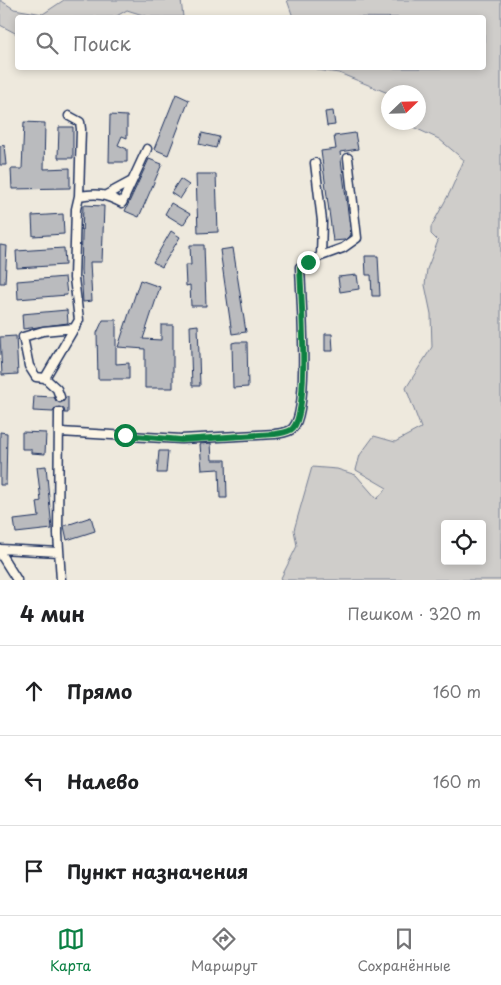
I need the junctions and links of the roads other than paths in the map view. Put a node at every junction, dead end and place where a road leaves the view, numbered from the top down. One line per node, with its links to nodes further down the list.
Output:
1 (69, 116): 7 (street)
2 (147, 149): 5 (street)
3 (348, 158): 8 (street)
4 (314, 163): 8 (street)
5 (132, 181): 6 (street); 6 (street)
6 (106, 195): 7 (street)
7 (79, 196): 9 (street)
8 (321, 256): 13 (street)
9 (74, 328): 10 (street); 10 (street)
10 (45, 378): 11 (street)
11 (60, 397)
12 (60, 412): 13 (street)
13 (60, 432): 15 (street)
14 (0, 551): 15 (street); 16 (street)
15 (59, 552): 17 (street)
16 (17, 580)
17 (61, 580)

